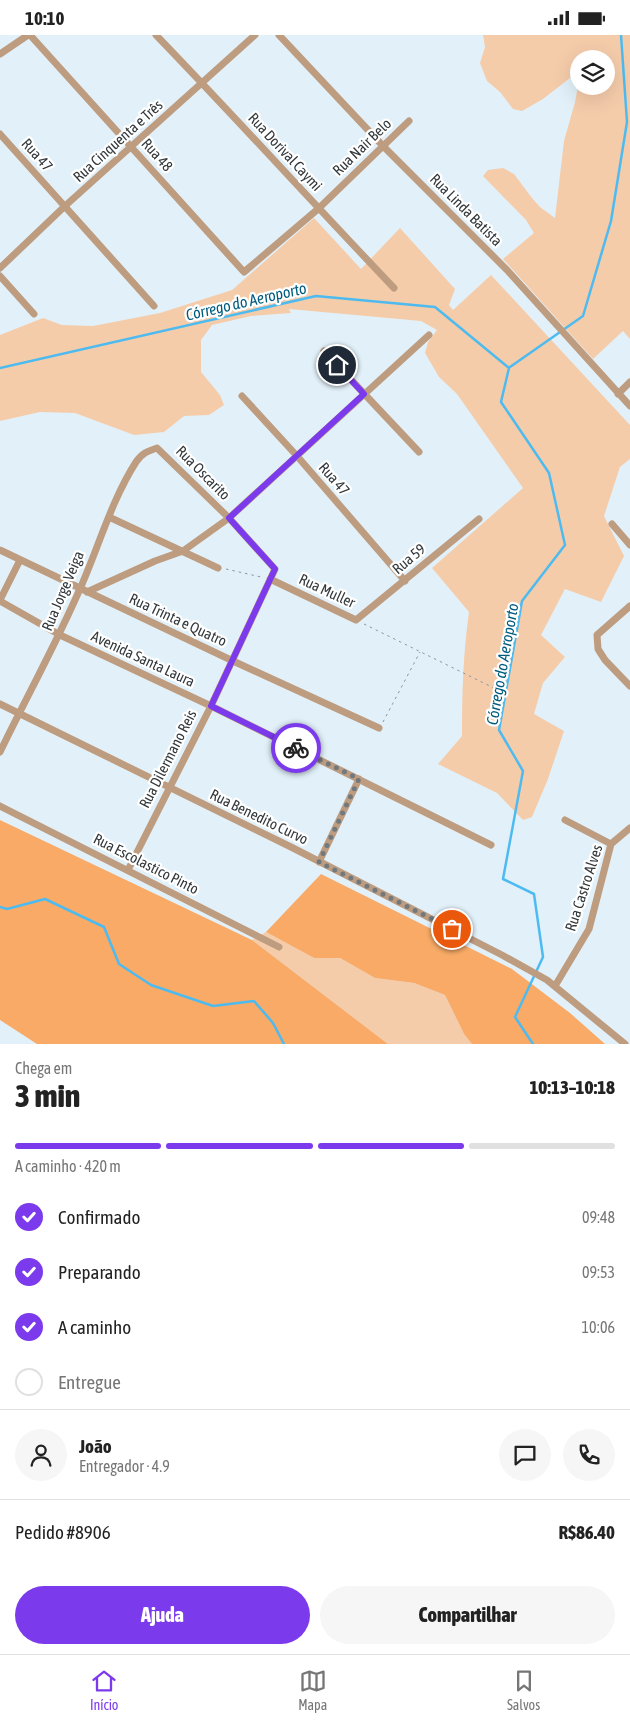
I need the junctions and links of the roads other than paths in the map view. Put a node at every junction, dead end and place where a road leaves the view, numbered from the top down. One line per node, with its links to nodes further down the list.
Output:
1 (28, 35): 5 (street); 10 (street, Rua 48)
2 (156, 35): 6 (street, Rua Dorival Caymi)
3 (255, 35): 6 (street, Rua Cinquenta e Três)
4 (279, 35): 9 (street, Rua Linda Batista)
5 (0, 54)
6 (202, 83): 10 (street, Rua Cinquenta e Três); 12 (street, Rua Dorival Caymi)
7 (409, 121): 9 (street, Rua Nair Belo)
8 (0, 134): 11 (street, Rua 47)
9 (383, 146): 12 (street, Rua Nair Belo); 23 (street, Rua Linda Batista)
10 (132, 148): 11 (street, Rua Cinquenta e Três); 14 (street, Rua 48)
11 (65, 206): 13 (street, Rua Cinquenta e Três); 17 (street, Rua 47)
12 (318, 209): 14 (street, Rua Nair Belo); 16 (street, Rua Dorival Caymi)
13 (0, 268)
14 (244, 273)
15 (0, 276): 18 (street)
16 (394, 288)
17 (154, 306)
18 (34, 314)
19 (429, 335): 22 (street)
20 (324, 351): 22 (street)
21 (630, 382): 23 (street)
22 (364, 394): 27 (street); 28 (street)
23 (618, 394): 25 (street, Rua Linda Batista)
24 (242, 396): 28 (street, Rua 47)
25 (630, 406)
26 (157, 448): 29 (street, Rua Jorge Veiga); 30 (street, Rua Oscarito)
27 (419, 452)
28 (297, 456): 30 (street); 39 (street, Rua 47)
29 (109, 517): 35 (street); 40 (street, Rua Jorge Veiga)
30 (229, 518): 35 (street); 38 (street, Rua Oscarito)
31 (479, 519): 39 (street, Rua 59)
32 (612, 524): 33 (street)
33 (630, 545)
34 (0, 550): 36 (street, Rua Trinta e Quatro)
35 (183, 551): 37 (street); 40 (street)
36 (20, 560): 40 (street, Rua Trinta e Quatro); 41 (street)
37 (218, 567)
38 (270, 579): 43 (street, Rua Muller); 45 (street, Rua Dilermano Reis)
39 (405, 581): 43 (street, Rua 59)
40 (84, 591): 44 (street, Rua Jorge Veiga); 45 (street, Rua Trinta e Quatro)
41 (0, 601): 44 (street, Avenida Santa Laura)
42 (630, 606): 46 (street)
43 (356, 620)
44 (60, 635): 48 (street, Avenida Santa Laura); 49 (street, Rua Jorge Veiga)
45 (233, 661): 48 (street, Rua Dilermano Reis); 50 (street, Rua Trinta e Quatro)
46 (630, 686)
47 (0, 704): 49 (street, Rua Benedito Curvo)
48 (211, 706): 52 (street, Avenida Santa Laura); 53 (street, Rua Dilermano Reis)
49 (19, 713): 51 (street, Rua Jorge Veiga); 53 (street, Rua Benedito Curvo)
50 (379, 728)
51 (0, 752)
52 (359, 779): 58 (street, Avenida Santa Laura); 59 (street)
53 (169, 787): 59 (street, Rua Benedito Curvo); 60 (street, Rua Dilermano Reis)
54 (0, 806): 60 (street, Rua Escolastico Pinto)
55 (565, 820): 57 (street)
56 (630, 828): 57 (street, Rua Castro Alves)
57 (611, 844): 62 (street, Rua Castro Alves)
58 (491, 845)
59 (319, 862): 62 (street, Rua Benedito Curvo)
60 (128, 870): 61 (street, Rua Escolastico Pinto)
61 (279, 947)
62 (555, 986): 63 (street, Rua Benedito Curvo)
63 (625, 1044)

